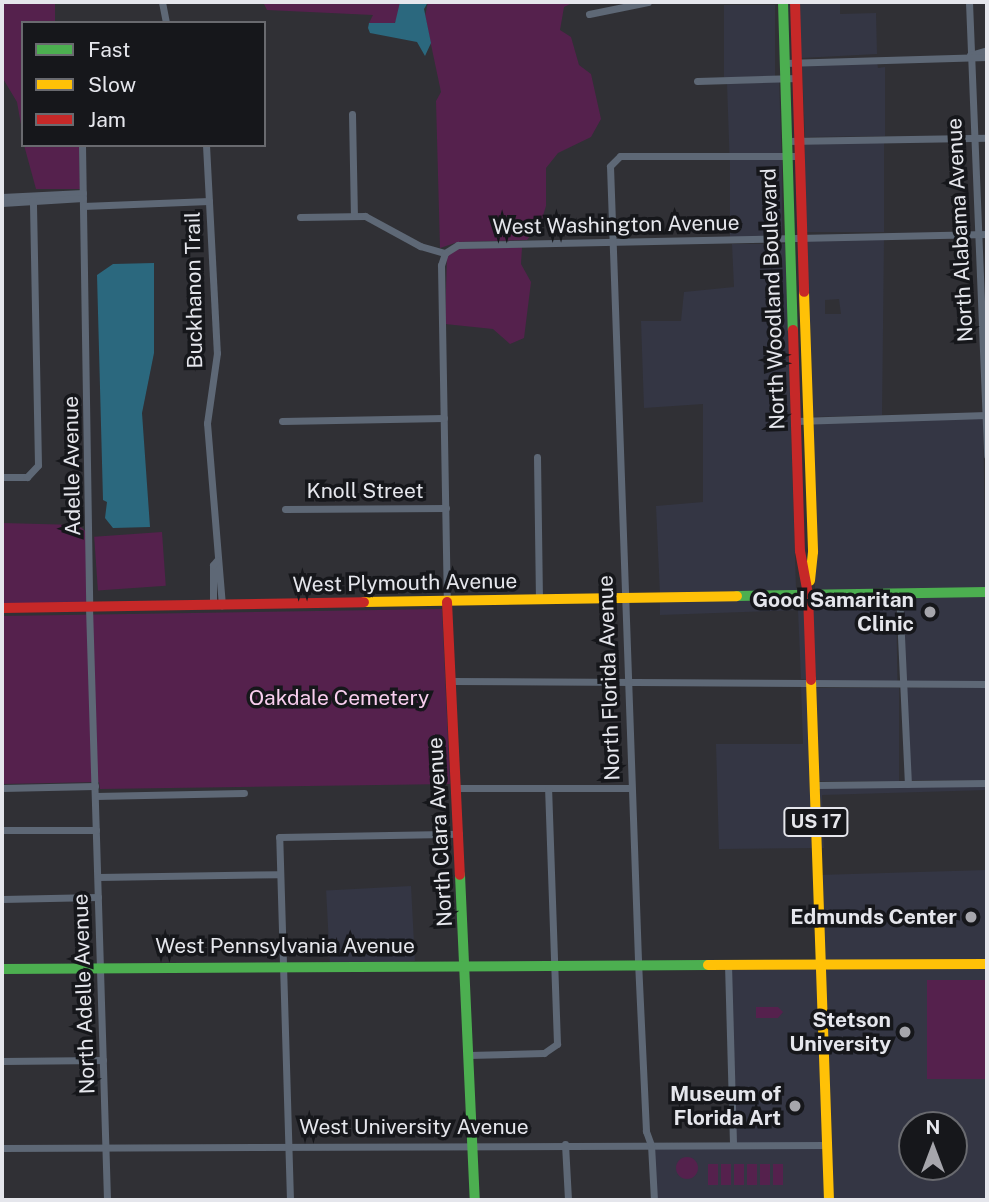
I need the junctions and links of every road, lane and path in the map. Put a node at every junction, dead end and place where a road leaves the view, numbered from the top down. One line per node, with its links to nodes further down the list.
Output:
1 (162, 2): 7 (street)
2 (648, 2): 6 (street)
3 (783, 2): 11 (main road, North Woodland Boulevard / US 17)
4 (795, 2): 12 (main road, North Woodland Boulevard / US 17)
5 (969, 2): 9 (street, North Alabama Avenue)
6 (589, 14)
7 (166, 21)
8 (987, 50): 9 (street)
9 (970, 55): 10 (street); 12 (street); 17 (street, North Alabama Avenue)
10 (987, 57)
11 (784, 62): 12 (street); 14 (main road, North Woodland Boulevard / US 17)
12 (797, 62): 13 (main road, North Woodland Boulevard / US 17)
13 (798, 78): 14 (street); 20 (main road, North Woodland Boulevard / US 17)
14 (785, 79): 15 (street); 19 (main road, North Woodland Boulevard / US 17)
15 (697, 81)
16 (352, 114): 30 (street)
17 (972, 138): 18 (street); 20 (street); 32 (street, North Alabama Avenue)
18 (987, 138)
19 (787, 141): 20 (street); 24 (main road, North Woodland Boulevard / US 17)
20 (800, 141): 23 (main road, North Woodland Boulevard / US 17)
21 (82, 147): 26 (street, Adelle Avenue)
22 (206, 147): 28 (street, Buckhanon Trail)
23 (800, 156): 24 (street); 34 (main road, North Woodland Boulevard / US 17)
24 (787, 157): 35 (main road, North Woodland Boulevard / US 17); 36 (street, North Florida Avenue)
25 (2, 197): 26 (street)
26 (83, 199): 27 (street); 28 (street); 55 (street, Adelle Avenue)
27 (33, 200): 29 (street); 45 (street)
28 (209, 201): 54 (street, Buckhanon Trail)
29 (2, 203)
30 (354, 216): 31 (street); 37 (street)
31 (300, 217)
32 (978, 234): 33 (street, West Washington Avenue); 34 (street, West Washington Avenue); 38 (street, North Alabama Avenue)
33 (987, 234)
34 (803, 237): 35 (street, West Washington Avenue); 42 (main road, North Woodland Boulevard / US 17)
35 (790, 240): 36 (street, West Washington Avenue); 41 (main road, North Woodland Boulevard / US 17)
36 (612, 241): 37 (street, West Washington Avenue); 51 (street, North Florida Avenue)
37 (445, 253): 39 (street, North Clara Avenue)
38 (986, 415): 42 (street); 43 (street, North Alabama Avenue)
39 (444, 418): 40 (street); 46 (street, North Clara Avenue)
40 (282, 421)
41 (796, 421): 42 (street); 49 (main road, North Woodland Boulevard / US 17)
42 (809, 421): 49 (main road, North Woodland Boulevard / US 17)
43 (987, 456)
44 (537, 457): 52 (street)
45 (2, 477)
46 (446, 508): 47 (street, Knoll Street); 53 (street, North Clara Avenue)
47 (285, 509)
48 (987, 592): 50 (main road, West Plymouth Avenue)
49 (808, 594): 50 (main road, West Plymouth Avenue); 51 (main road, West Plymouth Avenue); 59 (main road, North Woodland Boulevard / US 17)
50 (899, 594): 60 (street)
51 (624, 598): 52 (main road, West Plymouth Avenue); 58 (street, North Florida Avenue)
52 (539, 600): 53 (main road, West Plymouth Avenue)
53 (447, 601): 54 (main road, West Plymouth Avenue); 57 (main road, North Clara Avenue)
54 (218, 605): 55 (main road, West Plymouth Avenue)
55 (89, 607): 56 (main road, West Plymouth Avenue); 65 (street, Adelle Avenue)
56 (2, 608)
57 (452, 681): 58 (street); 67 (main road, North Clara Avenue)
58 (628, 683): 59 (street); 68 (street, North Florida Avenue)
59 (811, 684): 60 (street); 64 (main road, North Woodland Boulevard / US 17)
60 (901, 684): 61 (street); 63 (street)
61 (987, 684)
62 (987, 782): 63 (street)
63 (908, 783): 64 (street)
64 (815, 785): 84 (main road, North Woodland Boulevard / US 17)
65 (95, 786): 66 (street); 71 (street, North Adelle Avenue)
66 (2, 788)
67 (458, 788): 69 (street); 74 (main road, North Clara Avenue)
68 (631, 788): 69 (street); 82 (street, North Florida Avenue)
69 (548, 789): 81 (street)
70 (244, 793): 71 (street)
71 (95, 796): 73 (street, North Adelle Avenue)
72 (2, 830): 73 (street)
73 (96, 830): 76 (street, North Adelle Avenue)
74 (459, 834): 75 (street); 80 (main road, North Clara Avenue)
75 (279, 874): 76 (street); 79 (street)
76 (98, 877): 77 (street, North Adelle Avenue)
77 (98, 897): 78 (street); 86 (street, North Adelle Avenue)
78 (2, 899)
79 (283, 964): 80 (main road, West Pennsylvania Avenue); 86 (main road, West Pennsylvania Avenue); 94 (street)
80 (464, 964): 81 (main road, West Pennsylvania Avenue); 88 (main road, North Clara Avenue)
81 (554, 964): 82 (main road, West Pennsylvania Avenue); 88 (street)
82 (639, 964): 83 (main road, West Pennsylvania Avenue); 95 (street, North Florida Avenue)
83 (728, 964): 84 (main road, West Pennsylvania Avenue); 93 (street)
84 (821, 964): 85 (main road, West Pennsylvania Avenue); 96 (main road, North Woodland Boulevard / US 17)
85 (987, 964)
86 (100, 967): 87 (main road, West Pennsylvania Avenue); 89 (street, North Adelle Avenue)
87 (2, 969)
88 (468, 1055): 91 (main road, North Clara Avenue)
89 (103, 1060): 90 (street); 97 (street, North Adelle Avenue)
90 (2, 1061)
91 (472, 1144): 92 (street, West University Avenue); 94 (street, West University Avenue); 101 (main road, North Clara Avenue)
92 (565, 1144): 95 (street, West University Avenue); 102 (street)
93 (733, 1144): 95 (street, West University Avenue); 96 (street, West University Avenue)
94 (287, 1145): 97 (street, West University Avenue); 100 (street)
95 (651, 1145): 103 (street, North Florida Avenue)
96 (827, 1145): 104 (main road, North Woodland Boulevard / US 17)
97 (106, 1147): 98 (street, West University Avenue); 99 (street, North Adelle Avenue)
98 (2, 1148)
99 (107, 1200)
100 (290, 1200)
101 (475, 1200)
102 (568, 1200)
103 (654, 1200)
104 (829, 1200)

